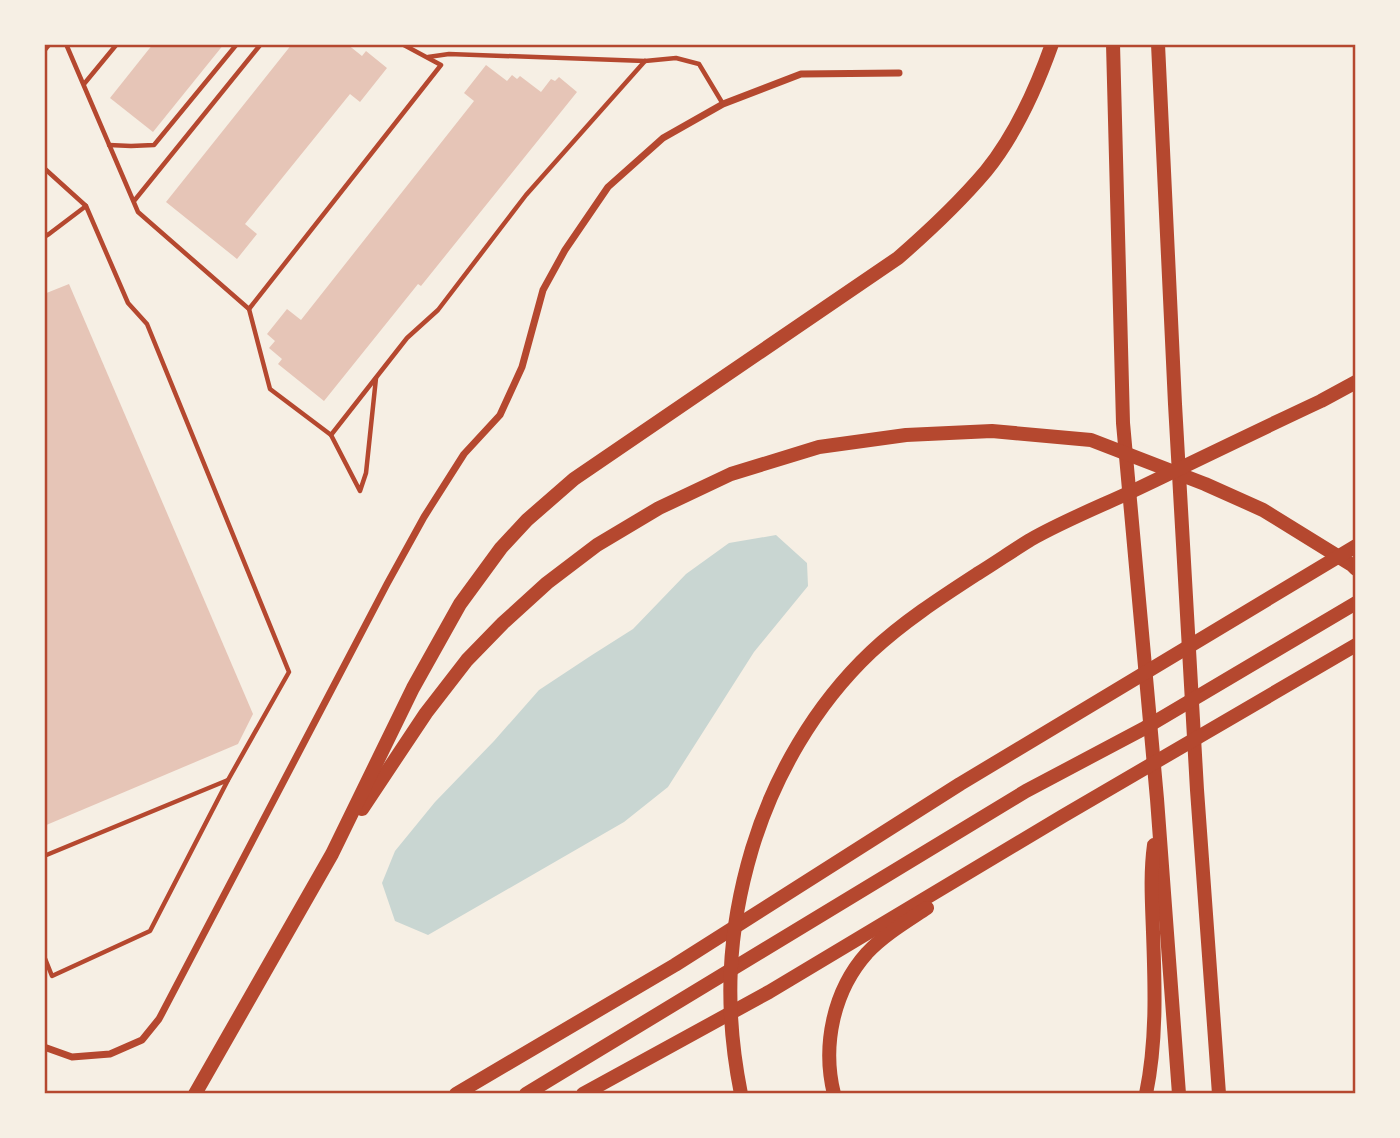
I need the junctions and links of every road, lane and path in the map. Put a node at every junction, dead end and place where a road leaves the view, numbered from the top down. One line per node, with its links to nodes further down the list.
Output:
1 (48, 44): 10 (street)
2 (66, 44): 14 (lane)
3 (117, 44): 14 (lane)
4 (237, 44): 16 (lane)
5 (261, 44): 18 (lane)
6 (402, 44): 11 (lane)
7 (1052, 44): 32 (highway)
8 (1113, 44): 31 (highway)
9 (1158, 44): 44 (highway)
10 (44, 49)
11 (427, 57): 12 (lane); 21 (lane)
12 (645, 61): 15 (lane); 22 (lane)
13 (899, 73): 15 (street)
14 (84, 85): 16 (lane)
15 (723, 104): 35 (street)
16 (109, 145): 18 (lane)
17 (44, 168): 19 (lane)
18 (133, 201): 21 (lane)
19 (86, 206): 20 (lane); 29 (lane)
20 (44, 237)
21 (249, 309): 24 (lane)
22 (376, 377): 24 (lane); 24 (lane)
23 (1356, 382): 36 (highway)
24 (331, 435)
25 (1356, 546): 38 (highway)
26 (1356, 569): 32 (highway)
27 (1356, 603): 39 (highway)
28 (1356, 645): 30 (highway)
29 (228, 780): 33 (lane); 34 (lane)
30 (1063, 816): 40 (highway); 41 (highway)
31 (1158, 820): 42 (highway); 43 (highway)
32 (332, 854): 37 (highway)
33 (44, 856)
34 (44, 956)
35 (44, 1047)
36 (740, 1088)
37 (195, 1094)
38 (456, 1094)
39 (526, 1094)
40 (583, 1094)
41 (834, 1094)
42 (1146, 1094)
43 (1179, 1094)
44 (1219, 1094)

